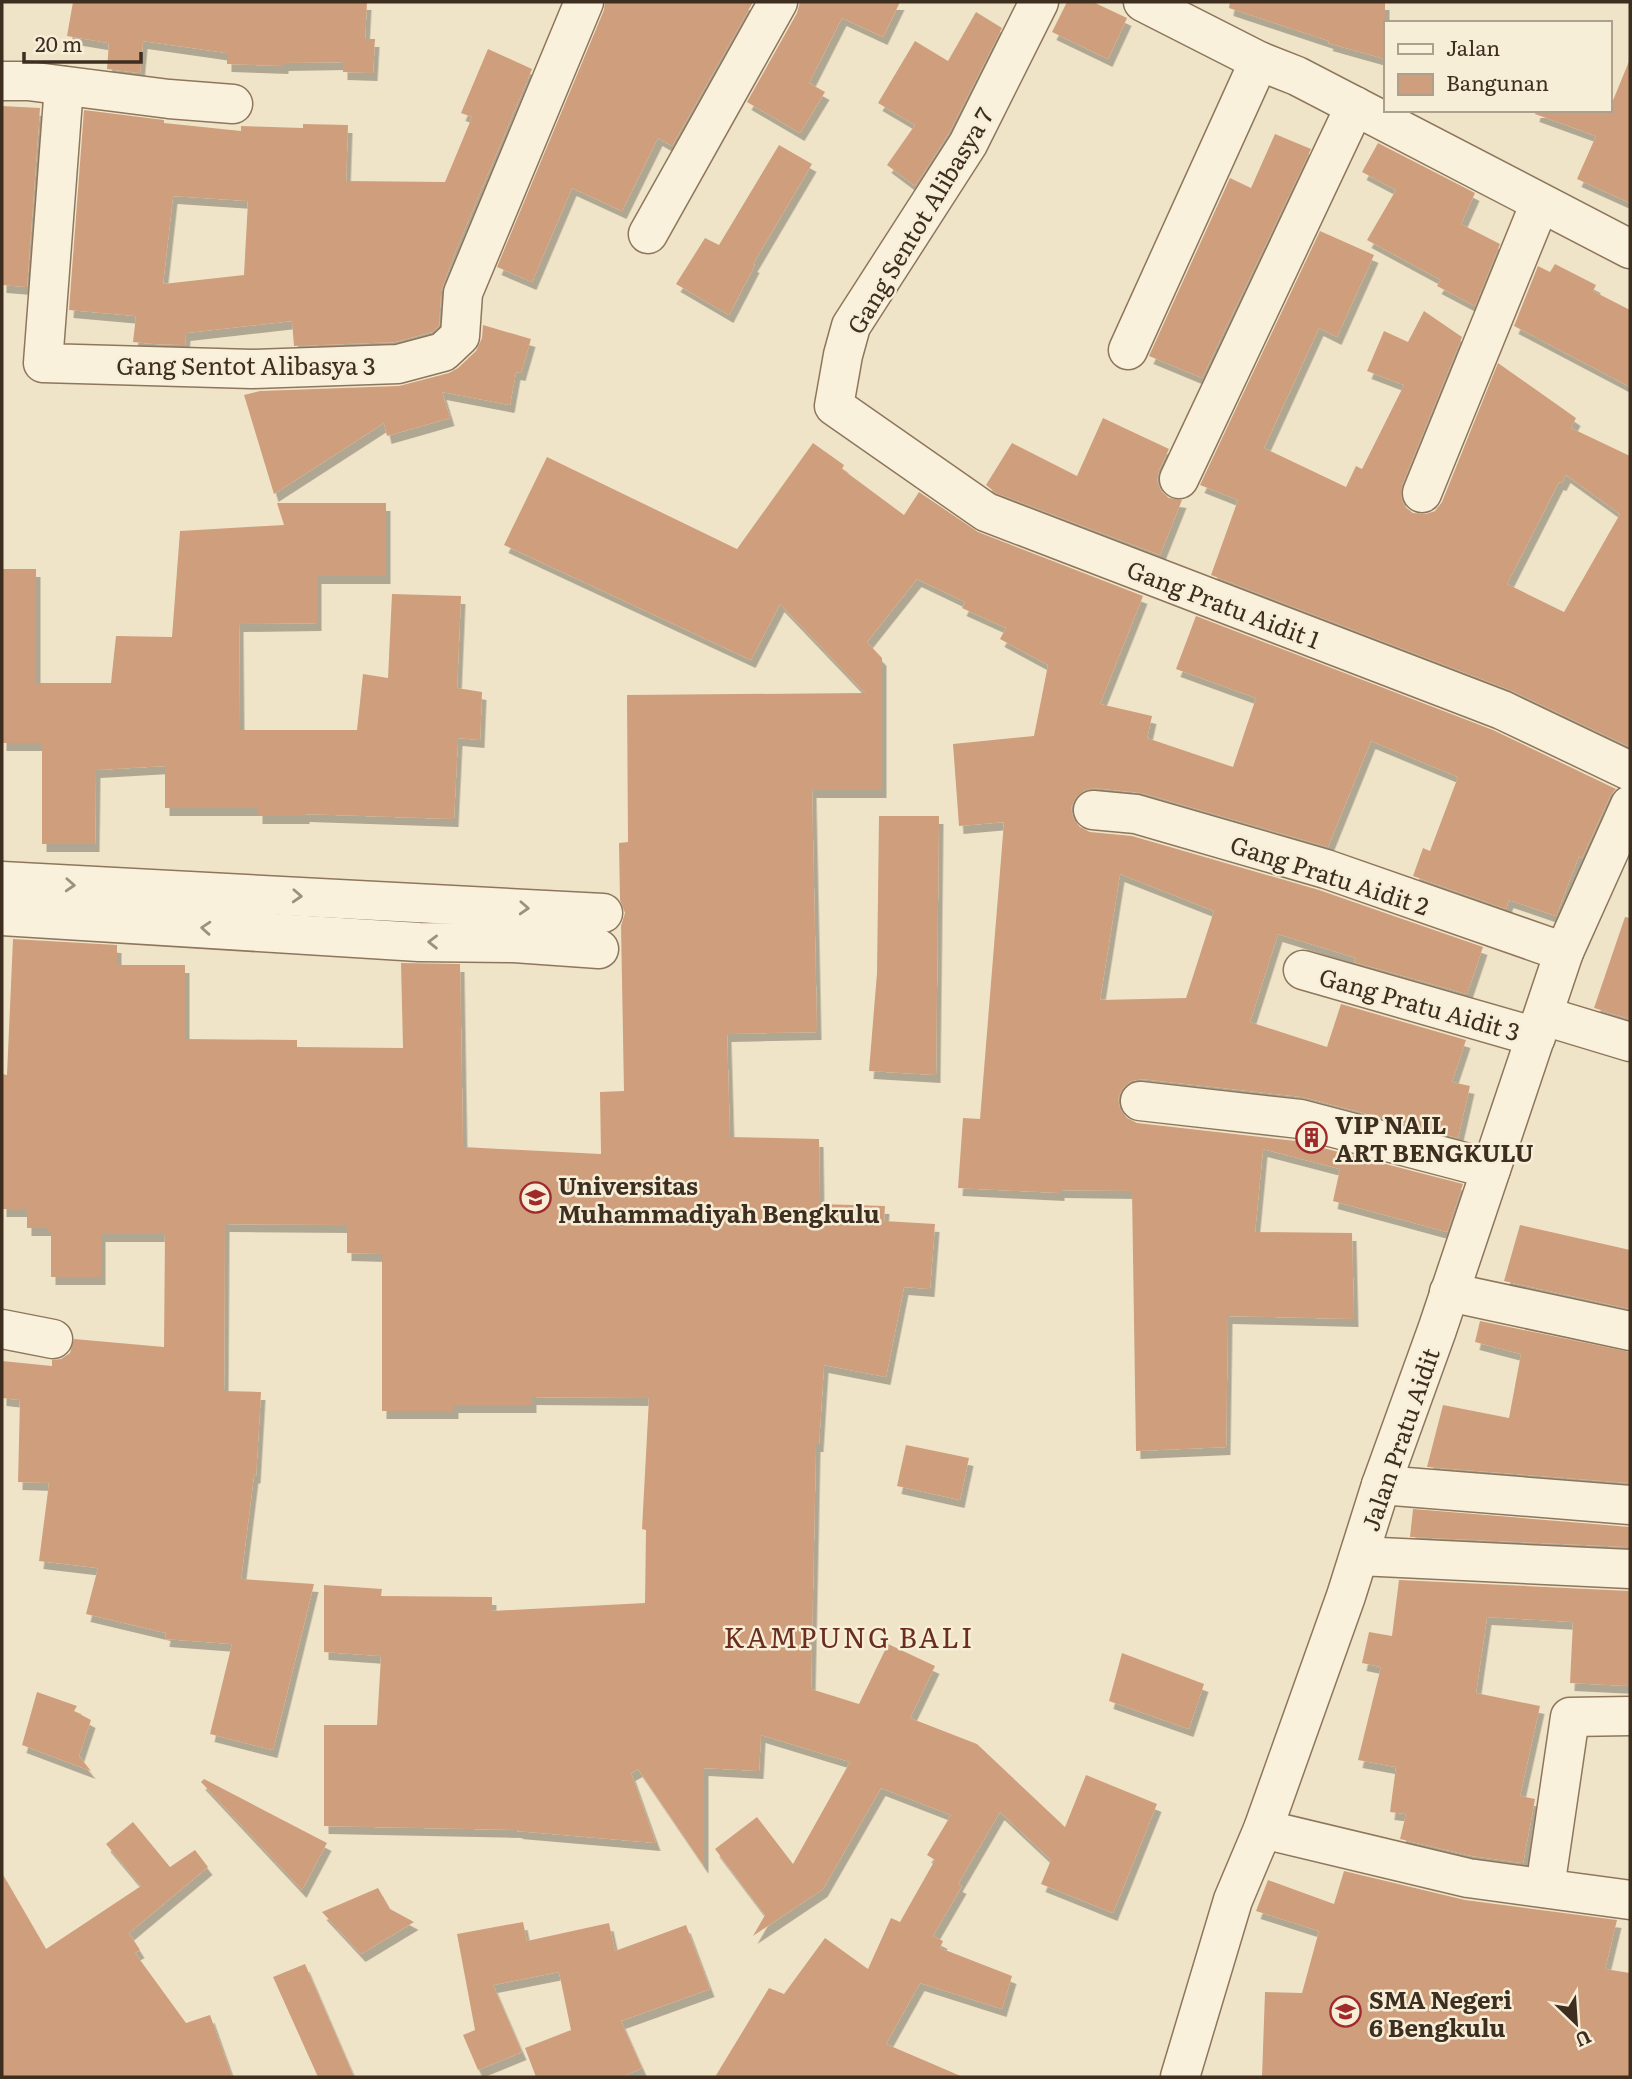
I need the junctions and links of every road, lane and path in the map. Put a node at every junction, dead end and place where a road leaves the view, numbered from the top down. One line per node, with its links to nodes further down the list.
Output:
1 (584, 2): 7 (street, Gang Sentot Alibasya 3)
2 (778, 2): 11 (street)
3 (1039, 2): 14 (street, Gang Sentot Alibasya 7)
4 (1167, 7): 5 (street)
5 (1259, 61): 9 (street); 13 (street)
6 (2, 81): 7 (street)
7 (64, 86): 8 (street)
8 (233, 104)
9 (1355, 106): 10 (street); 15 (street)
10 (1541, 203): 12 (street); 16 (street)
11 (648, 234)
12 (1630, 249)
13 (1128, 349)
14 (834, 406): 17 (street, Gang Pratu Aidit 1)
15 (1179, 479)
16 (1422, 493)
17 (1630, 771)
18 (1630, 805): 22 (street, Jalan Pratu Aidit)
19 (1093, 810): 22 (street, Gang Pratu Aidit 2)
20 (2, 881): 21 (street, one-way to 21)
21 (2, 916)
22 (1564, 952): 24 (street, Jalan Pratu Aidit)
23 (1303, 970): 24 (street, Gang Pratu Aidit 3)
24 (1540, 1026): 25 (street, Gang Pratu Aidit 3); 27 (street, Jalan Pratu Aidit)
25 (1630, 1042)
26 (1140, 1101): 27 (street)
27 (1491, 1169): 28 (street, Jalan Pratu Aidit)
28 (1449, 1292): 30 (street); 32 (street, Jalan Pratu Aidit)
29 (2, 1329): 31 (street)
30 (1630, 1331)
31 (52, 1339)
32 (1381, 1485): 33 (street); 34 (street, Jalan Pratu Aidit)
33 (1630, 1505)
34 (1359, 1556): 35 (street); 37 (street, Jalan Pratu Aidit)
35 (1630, 1569)
36 (1630, 1716): 38 (street)
37 (1263, 1829): 38 (street); 40 (street, Jalan Pratu Aidit)
38 (1545, 1888): 39 (street)
39 (1630, 1899)
40 (1180, 2077)

